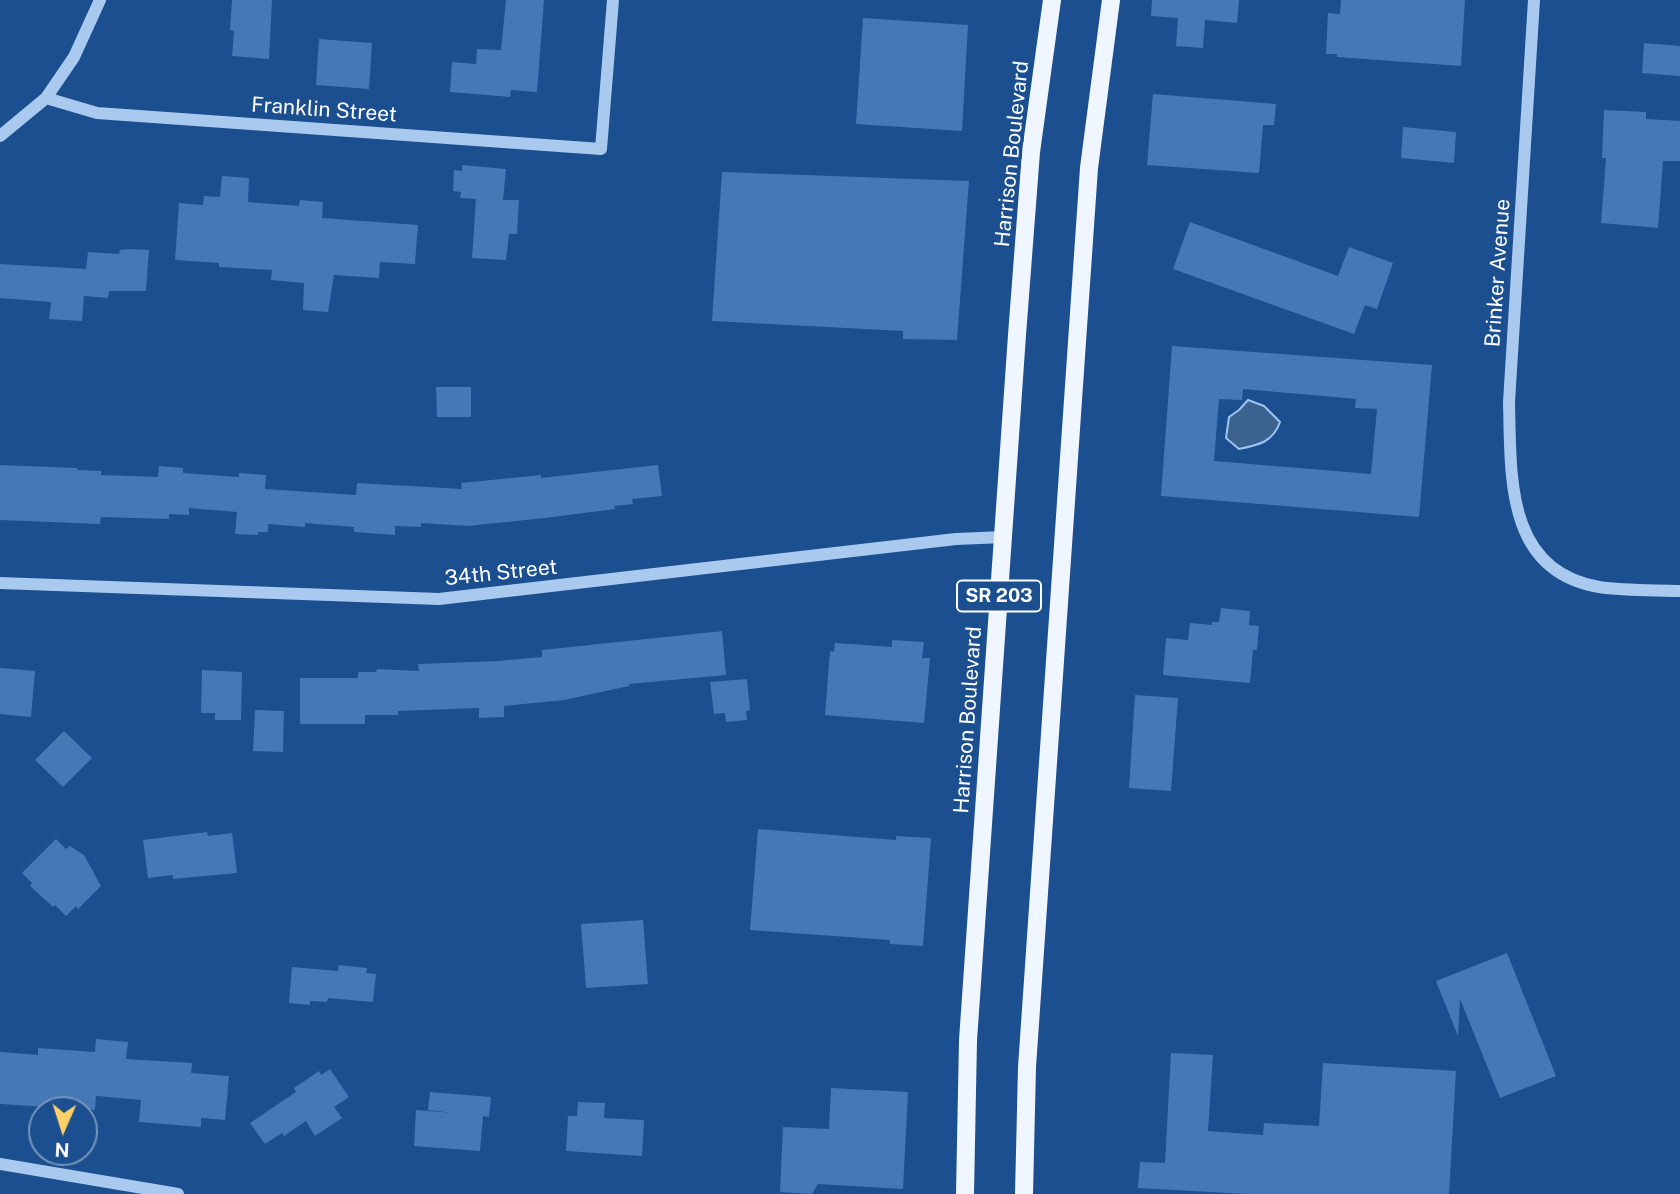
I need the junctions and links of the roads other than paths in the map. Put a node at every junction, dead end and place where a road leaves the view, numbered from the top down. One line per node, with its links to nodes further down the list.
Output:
1 (100, 0): 6 (street)
2 (613, 0): 6 (street, Franklin Street)
3 (1052, 0): 8 (main road, Harrison Boulevard / SR 203)
4 (1111, 0): 14 (main road, SR 203)
5 (1534, 0): 10 (street, Brinker Avenue)
6 (46, 97): 7 (street)
7 (3, 129)
8 (1003, 537): 9 (street, 34th Street); 13 (main road, Harrison Boulevard / SR 203)
9 (0, 583)
10 (1680, 591)
11 (0, 1164): 12 (street)
12 (178, 1194)
13 (965, 1194)
14 (1024, 1194)

